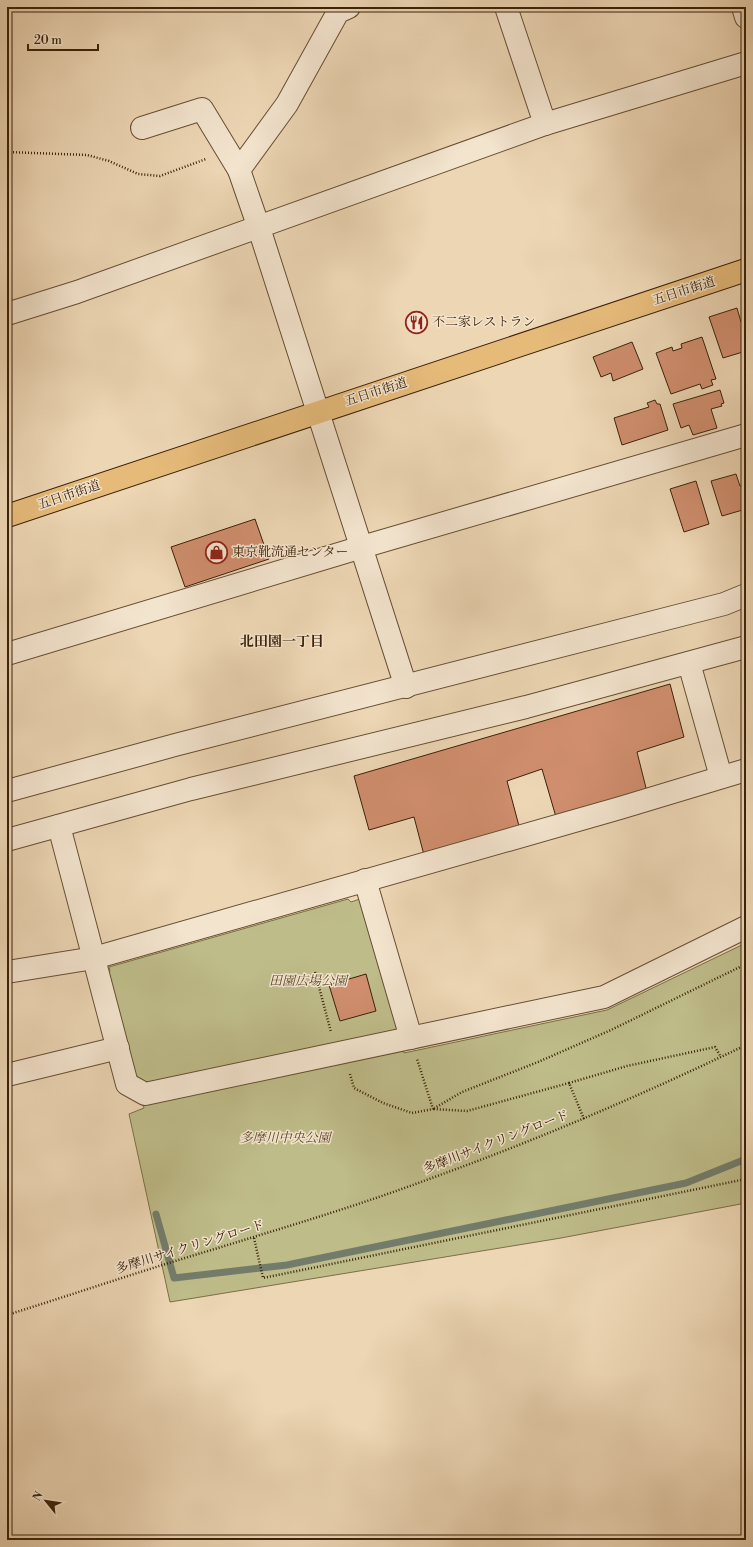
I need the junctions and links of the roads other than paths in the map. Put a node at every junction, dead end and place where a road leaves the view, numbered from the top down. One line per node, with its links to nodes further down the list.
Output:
1 (350, 7): 8 (street)
2 (506, 7): 6 (street)
3 (743, 7): 4 (street)
4 (746, 17)
5 (746, 63): 6 (street)
6 (545, 124): 9 (street)
7 (142, 128): 8 (street)
8 (239, 170): 9 (street)
9 (259, 228): 11 (street); 12 (street)
10 (746, 270): 12 (main road, 五日市街道)
11 (7, 314)
12 (318, 412): 14 (main road, 五日市街道); 15 (street)
13 (746, 435): 15 (street)
14 (7, 516)
15 (362, 547): 18 (street); 20 (street)
16 (746, 595): 20 (street)
17 (746, 647): 19 (street)
18 (7, 654)
19 (690, 663): 22 (street); 24 (street)
20 (406, 687): 23 (street)
21 (746, 770): 22 (street)
22 (721, 777): 26 (street)
23 (7, 791)
24 (59, 826): 25 (street); 28 (street)
25 (7, 840)
26 (365, 880): 28 (street); 30 (street)
27 (746, 927): 30 (street)
28 (94, 958): 29 (street); 31 (street)
29 (7, 972)
30 (410, 1038): 31 (street)
31 (118, 1048): 32 (street)
32 (7, 1075)

